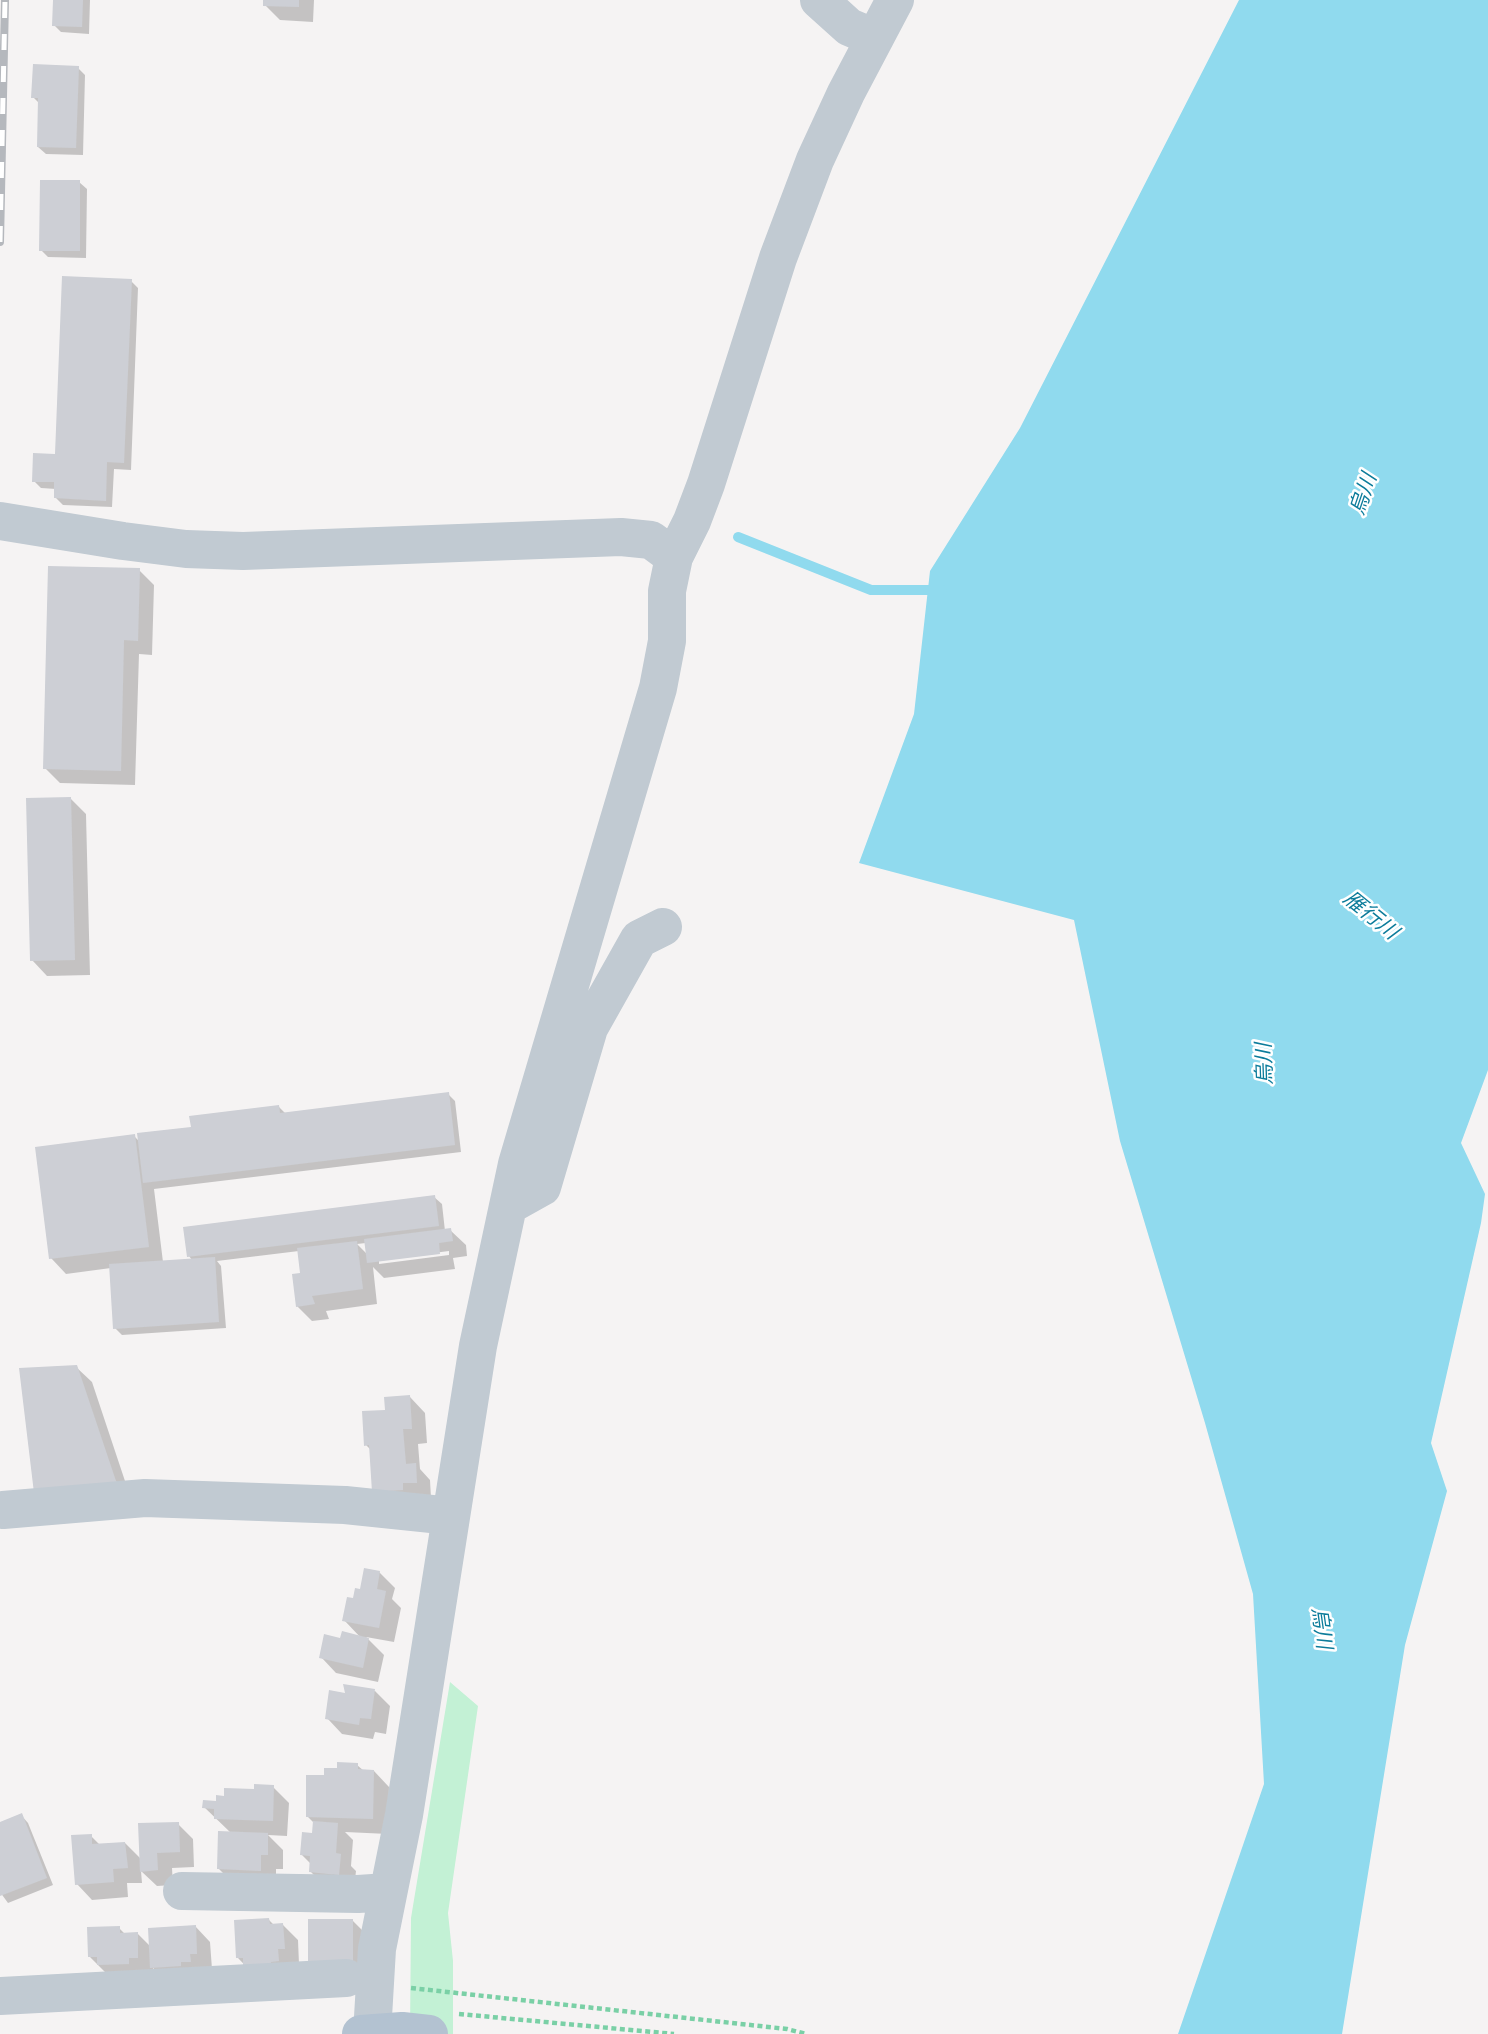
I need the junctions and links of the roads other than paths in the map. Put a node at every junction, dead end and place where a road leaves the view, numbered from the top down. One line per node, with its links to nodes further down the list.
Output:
1 (819, 0): 3 (street)
2 (895, 0): 3 (street)
3 (875, 38): 5 (street)
4 (0, 521): 5 (street)
5 (674, 557): 7 (street)
6 (663, 927): 7 (street)
7 (508, 1206): 9 (street)
8 (3, 1510): 9 (street)
9 (451, 1516): 11 (street)
10 (182, 1891): 11 (street)
11 (388, 1892): 15 (street)
12 (346, 1978): 13 (street)
13 (0, 1996)
14 (361, 2034): 16 (main road)
15 (372, 2034)
16 (429, 2034)

